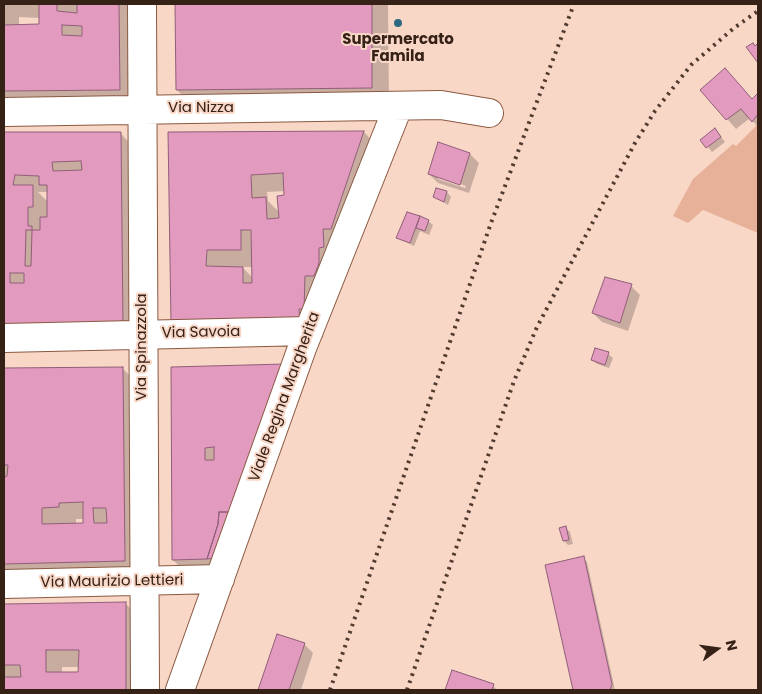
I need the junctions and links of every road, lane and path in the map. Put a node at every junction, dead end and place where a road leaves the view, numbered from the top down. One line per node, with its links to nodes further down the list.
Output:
1 (142, 4): 3 (street, Via Spinazzola)
2 (398, 107): 3 (street, Via Nizza); 5 (street, Via Nizza); 6 (street, Viale Regina Margherita)
3 (142, 109): 4 (street, Via Nizza); 7 (street, Via Spinazzola)
4 (4, 112)
5 (489, 113)
6 (309, 331): 7 (street, Via Savoia); 9 (street, Viale Regina Margherita)
7 (141, 334): 8 (street, Via Savoia); 10 (street, Via Spinazzola)
8 (4, 338)
9 (220, 580): 10 (street, Via Maurizio Lettieri); 13 (street, Viale Regina Margherita)
10 (144, 581): 11 (street, Via Maurizio Lettieri); 12 (street, Via Spinazzola)
11 (4, 584)
12 (145, 690)
13 (180, 690)

